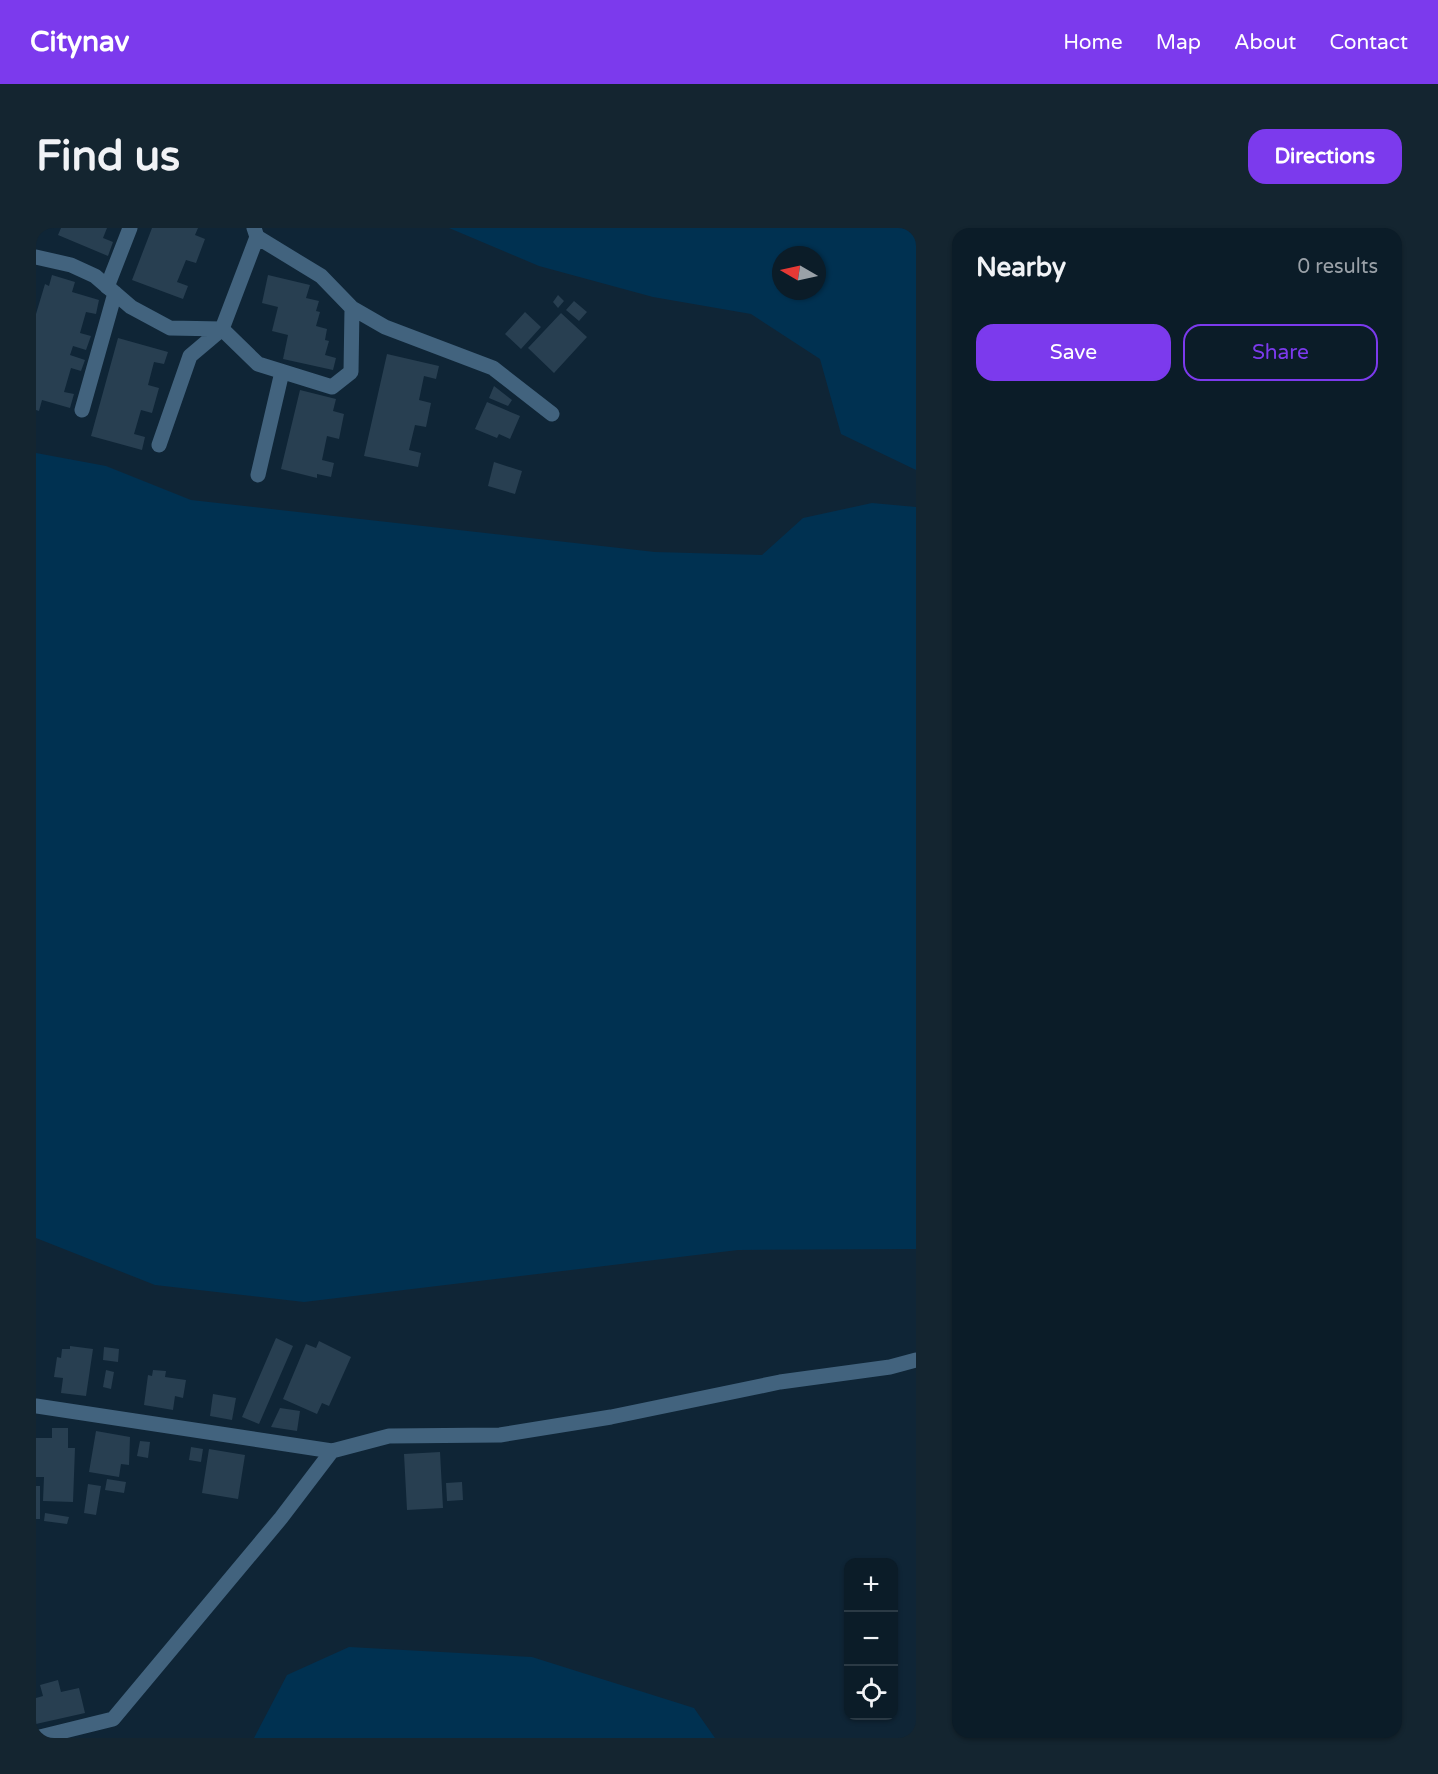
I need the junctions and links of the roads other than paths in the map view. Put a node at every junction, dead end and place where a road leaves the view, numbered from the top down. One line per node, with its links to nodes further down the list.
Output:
1 (130, 228): 4 (street)
2 (256, 233): 5 (street); 6 (street)
3 (36, 258): 4 (street)
4 (111, 290): 6 (street); 8 (street)
5 (352, 308): 7 (street); 9 (street)
6 (222, 329): 7 (street); 10 (street)
7 (282, 372): 11 (street)
8 (82, 410)
9 (552, 414)
10 (159, 445)
11 (258, 475)
12 (916, 1360): 14 (street)
13 (36, 1406): 14 (street)
14 (332, 1451): 15 (street)
15 (36, 1738)

